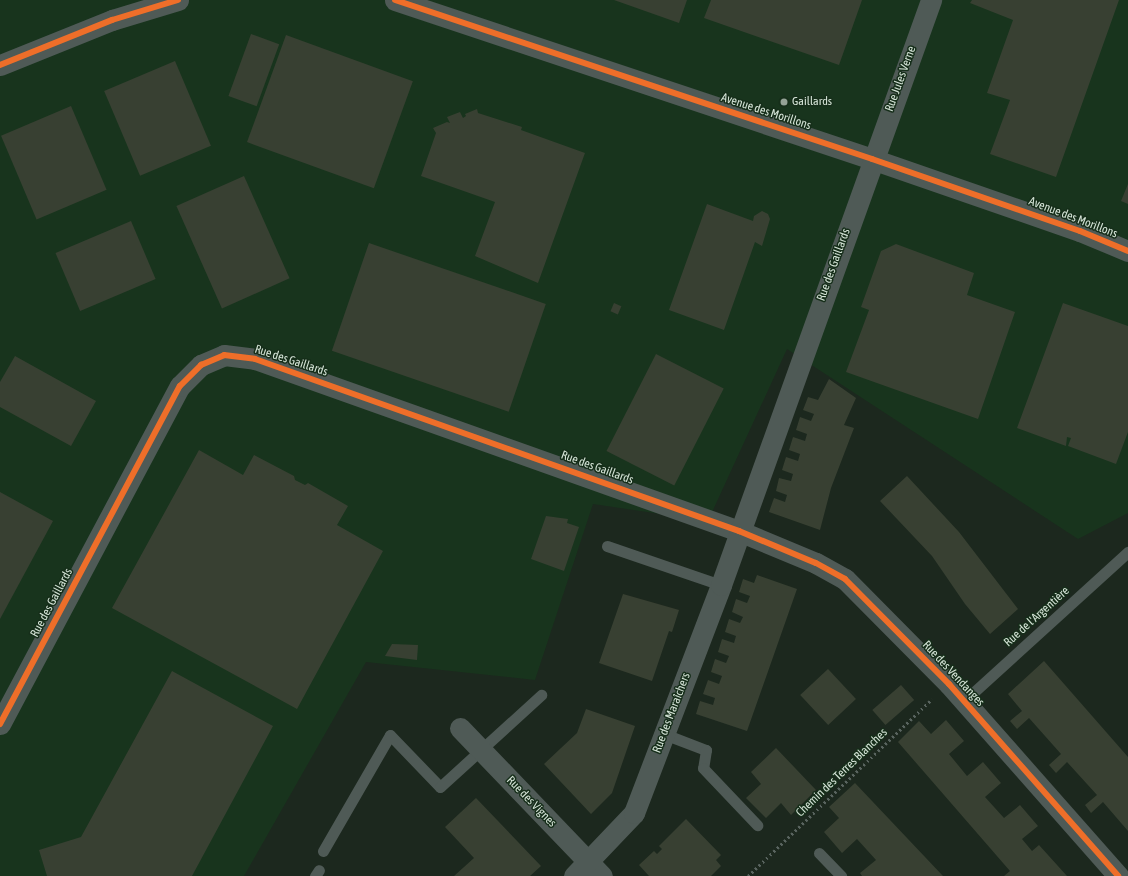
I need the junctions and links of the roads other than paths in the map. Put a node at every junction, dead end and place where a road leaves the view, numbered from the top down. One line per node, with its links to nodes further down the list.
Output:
1 (178, 0): 4 (street)
2 (395, 0): 5 (street, Avenue des Morillons)
3 (931, 0): 5 (street, Rue Jules Verne)
4 (0, 65)
5 (872, 159): 6 (street, Avenue des Morillons); 7 (street, Rue des Gaillards)
6 (1128, 251)
7 (739, 531): 10 (street, Rue des Maraîchers); 12 (street, Rue des Vendanges); 13 (street, Rue des Gaillards)
8 (607, 546): 10 (lane)
9 (1128, 552): 12 (lane, Rue de l'Argentière)
10 (721, 585): 15 (street, Rue des Maraîchers)
11 (541, 695): 16 (lane)
12 (964, 701): 22 (street, Rue des Vendanges)
13 (0, 724)
14 (460, 728): 16 (street, Rue des Vignes)
15 (664, 734): 17 (lane); 20 (street, Rue des Maraîchers)
16 (482, 751): 18 (lane); 20 (street, Rue des Vignes)
17 (757, 825)
18 (323, 851)
19 (819, 853): 21 (lane)
20 (588, 871)
21 (841, 876)
22 (1118, 876)

